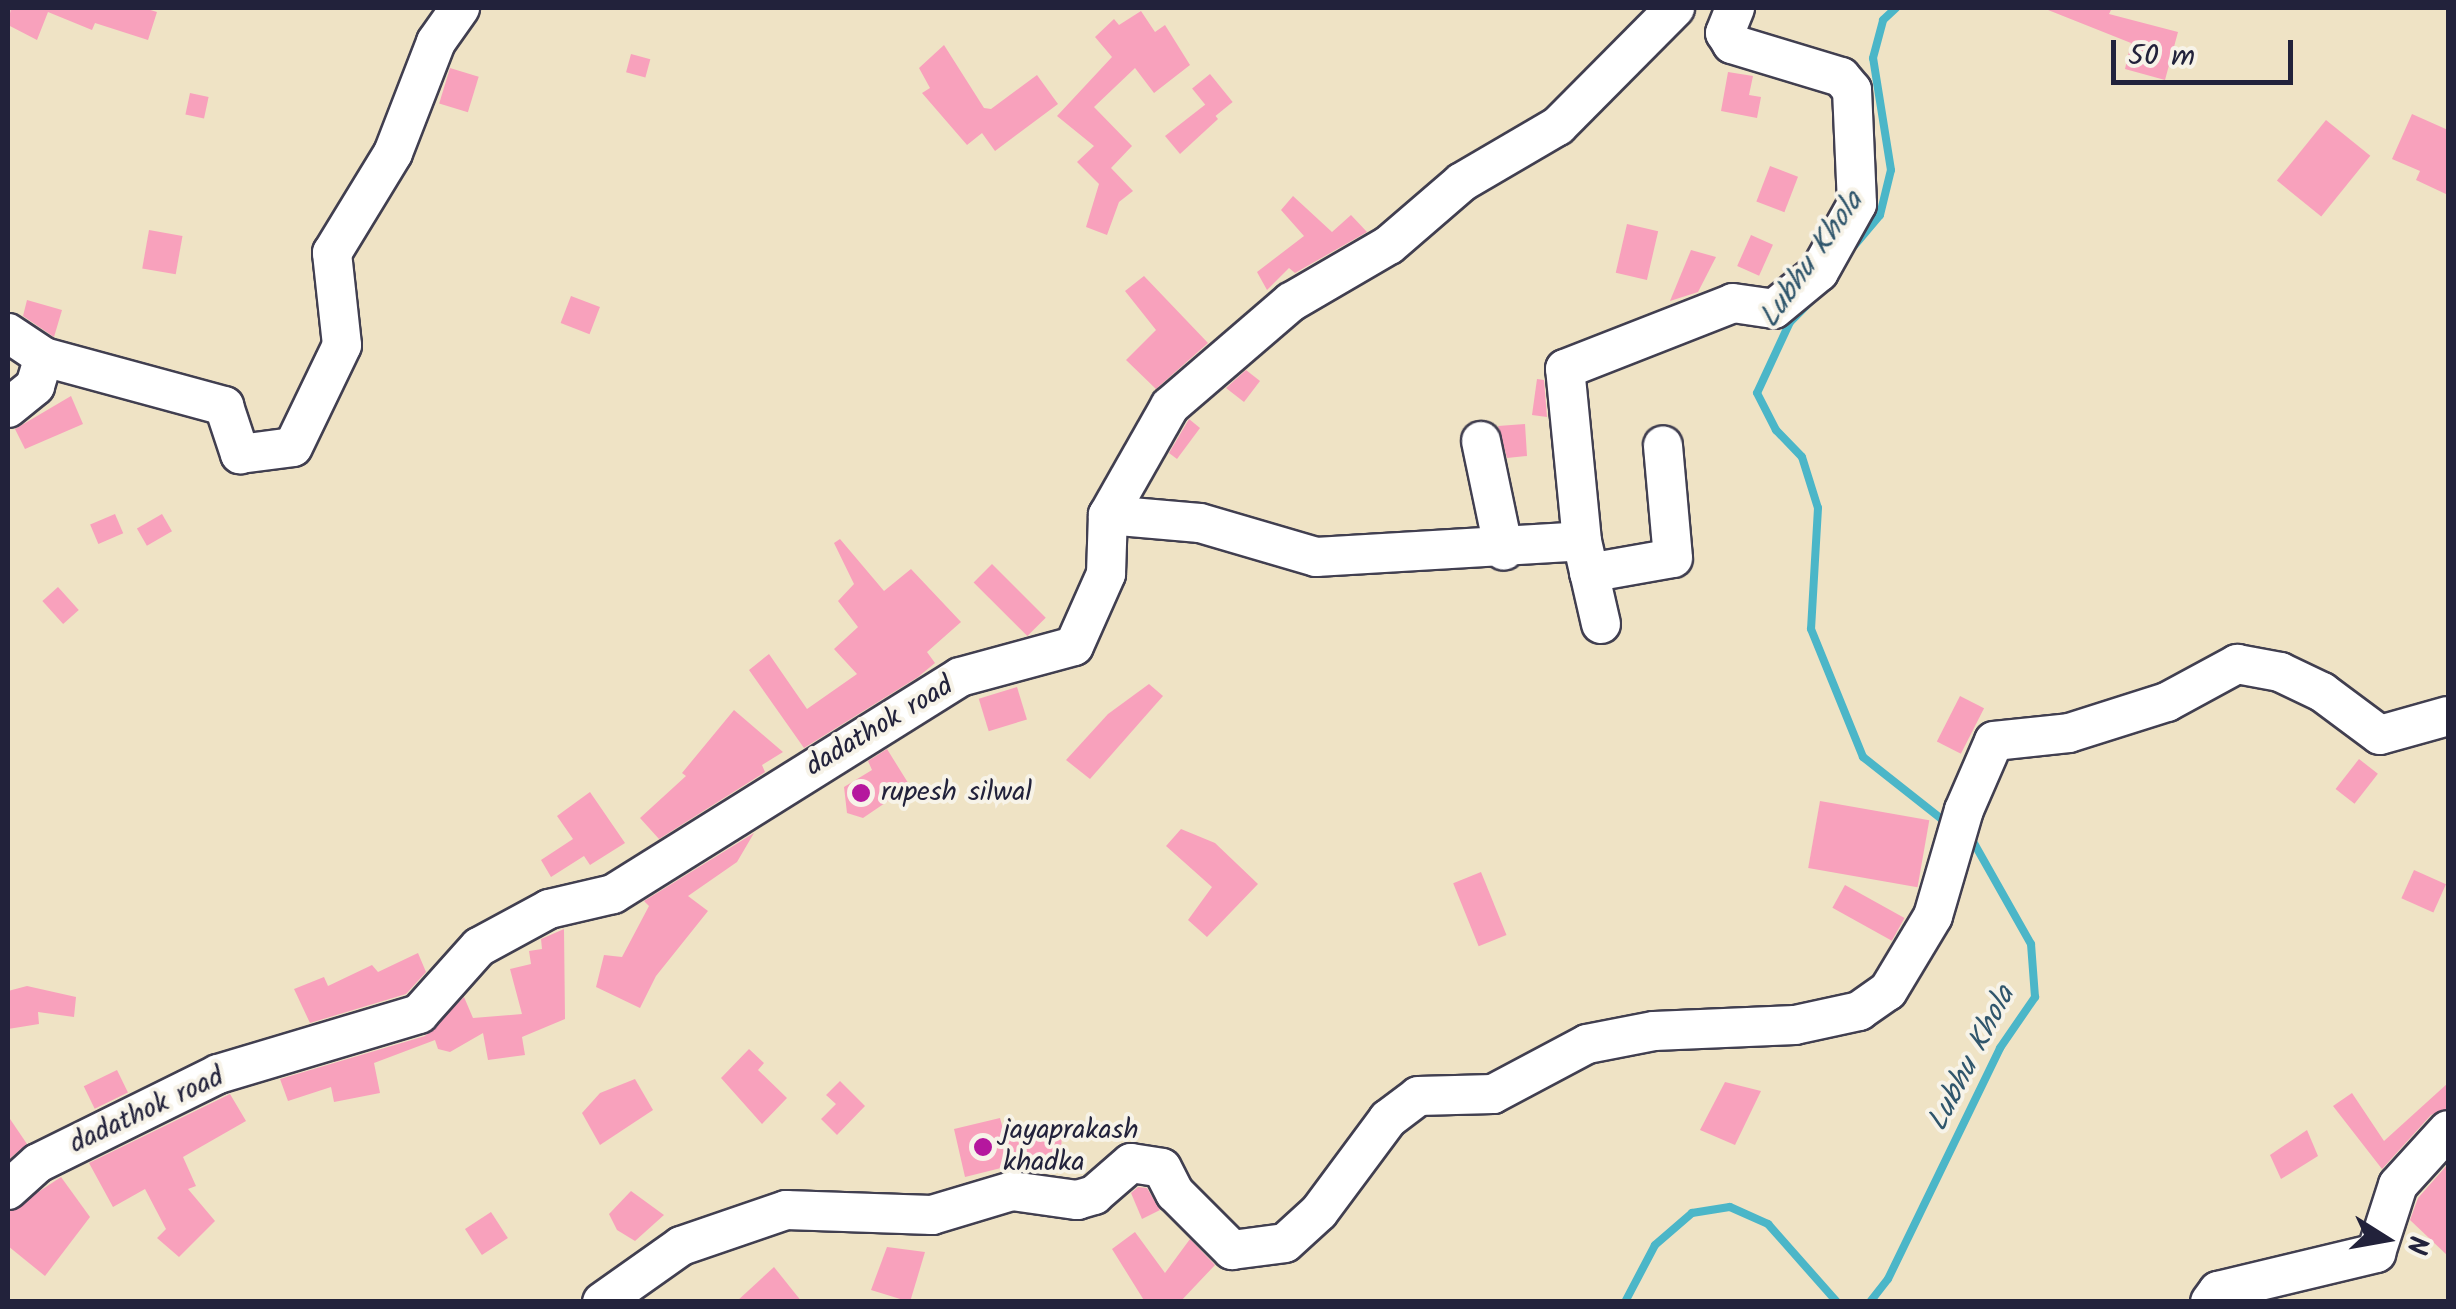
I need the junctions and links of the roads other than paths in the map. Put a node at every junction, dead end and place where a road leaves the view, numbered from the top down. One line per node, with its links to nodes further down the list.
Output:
1 (460, 8): 5 (street)
2 (1675, 8): 9 (street, dadathok road)
3 (1734, 8): 11 (street)
4 (8, 333): 5 (street)
5 (44, 357): 6 (street)
6 (8, 408)
7 (1481, 441): 10 (street)
8 (1663, 445): 11 (street)
9 (1108, 515): 10 (street); 15 (street, dadathok road)
10 (1504, 550): 11 (street)
11 (1586, 557): 12 (street)
12 (1601, 624)
13 (2448, 716): 16 (street)
14 (2448, 1130): 17 (street)
15 (8, 1190)
16 (602, 1302)
17 (2210, 1302)

